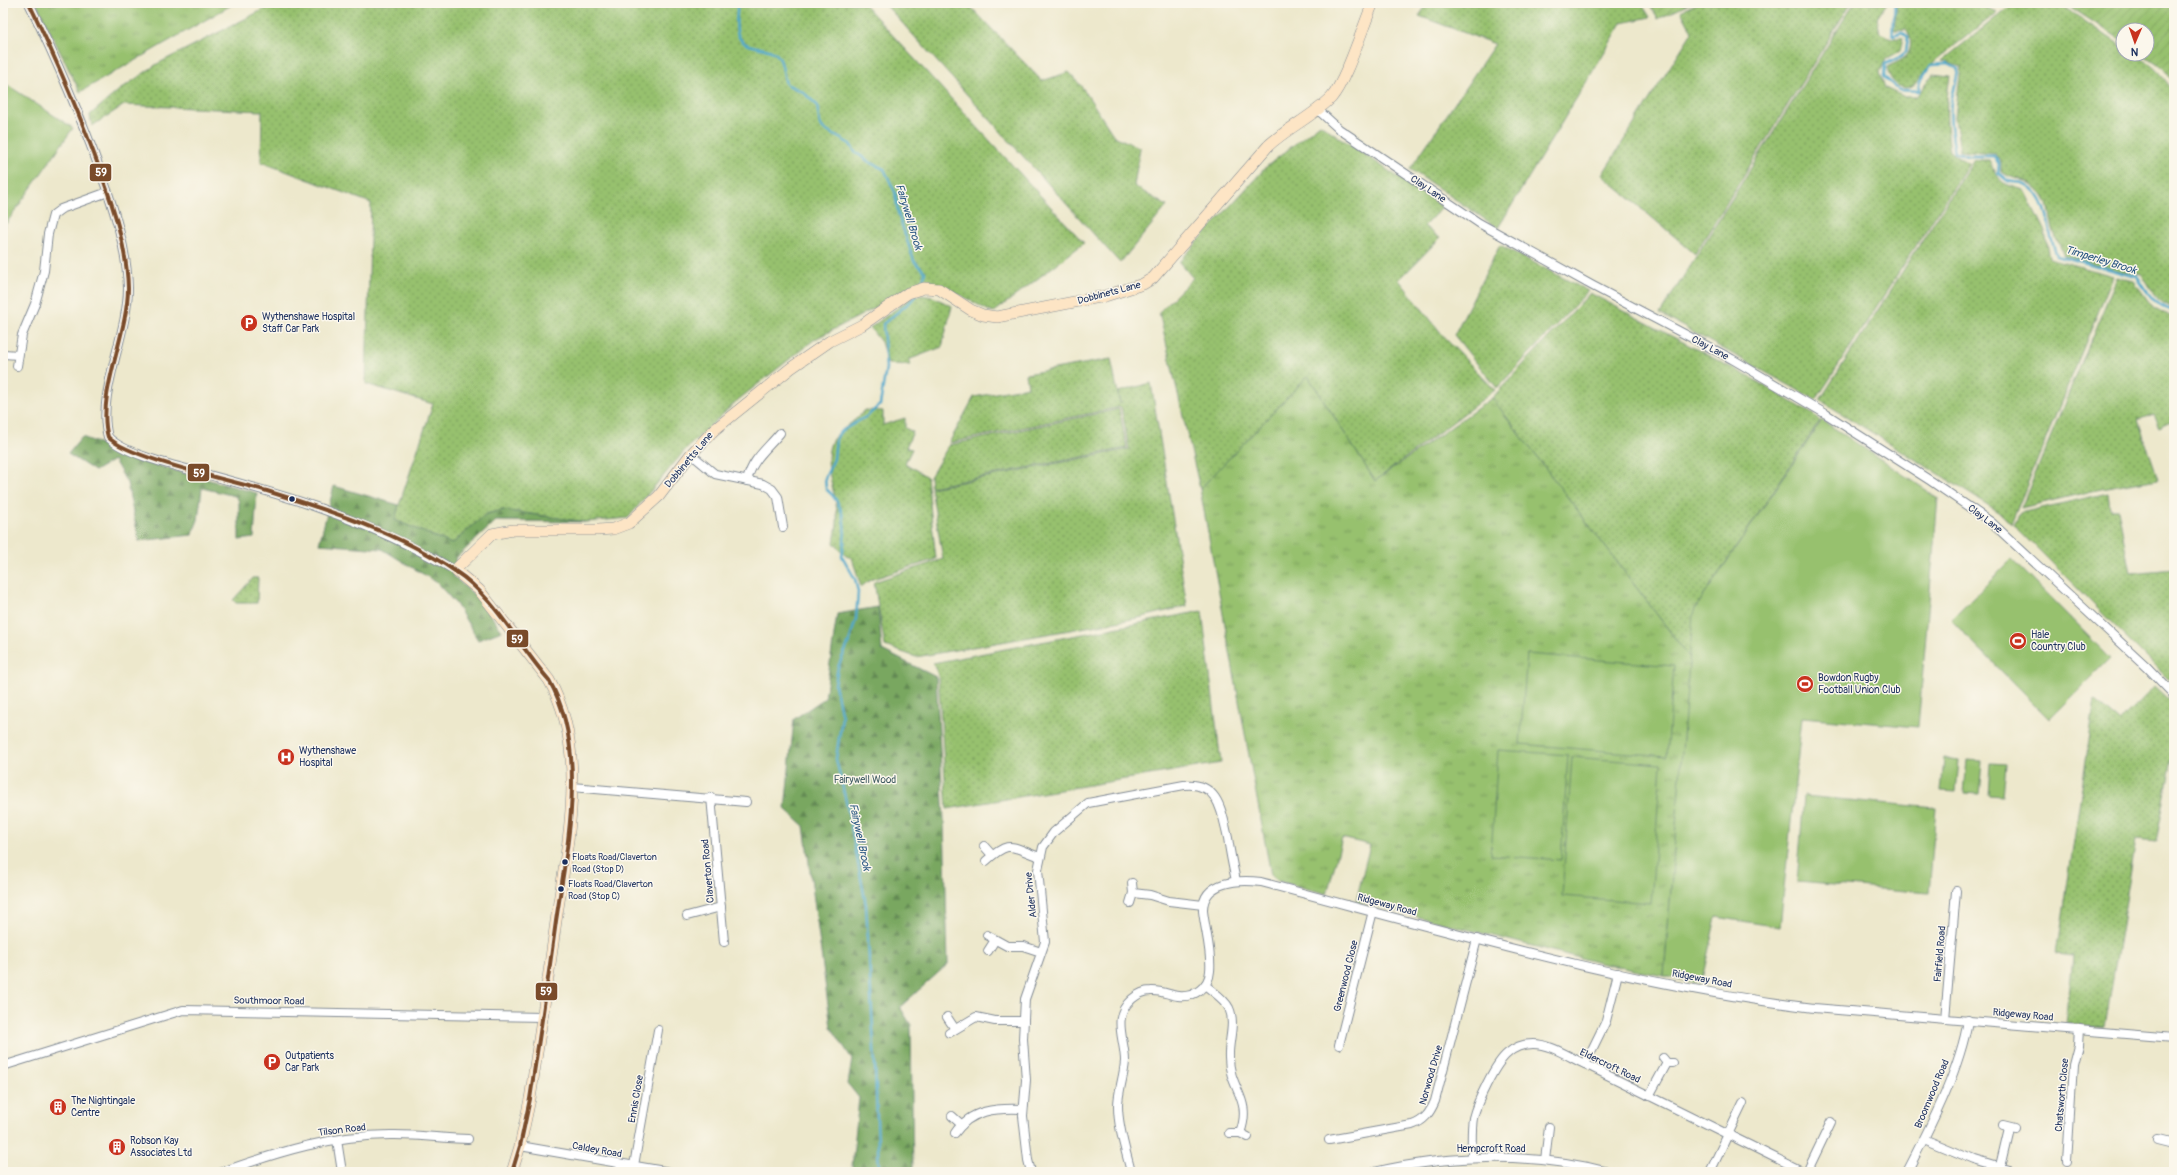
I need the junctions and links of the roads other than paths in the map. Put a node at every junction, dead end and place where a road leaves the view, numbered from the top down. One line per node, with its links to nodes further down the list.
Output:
1 (29, 3): 4 (street)
2 (1369, 4): 3 (street)
3 (1317, 109): 5 (street, Dobbinets Lane); 14 (street, Clay Lane)
4 (108, 192): 7 (street); 13 (street)
5 (908, 293): 10 (street, Dobbinetts Lane)
6 (4, 354): 7 (street)
7 (18, 355): 8 (street)
8 (17, 366)
9 (780, 433): 11 (street)
10 (691, 454): 11 (street); 13 (street, Dobbinetts Lane)
11 (747, 481): 12 (street)
12 (783, 527)
13 (456, 571): 15 (street)
14 (2174, 695)
15 (572, 787): 16 (street); 37 (street)
16 (711, 798): 17 (street); 26 (street, Claverton Road)
17 (746, 802)
18 (984, 846): 19 (street)
19 (1040, 857): 20 (street, Alder Drive); 34 (street, Alder Drive)
20 (1236, 881): 25 (street); 27 (street, Ridgeway Road)
21 (1132, 883): 23 (street)
22 (1956, 891): 39 (street, Fairfield Road)
23 (1132, 892): 24 (street); 25 (street)
24 (1130, 903)
25 (1203, 905): 36 (street)
26 (721, 907): 28 (street); 32 (street, Claverton Road)
27 (1373, 911): 30 (street, Ridgeway Road); 45 (street, Greenwood Close)
28 (687, 916)
29 (987, 935): 31 (street)
30 (1477, 939): 35 (street, Ridgeway Road); 64 (street, Norwood Drive)
31 (995, 940): 33 (street); 34 (street)
32 (724, 942)
33 (988, 951)
34 (1041, 952): 41 (street, Alder Drive)
35 (1618, 973): 39 (street, Ridgeway Road); 47 (street)
36 (1205, 985): 58 (street); 77 (street)
37 (542, 1017): 48 (street, Southmoor Road); 66 (street)
38 (947, 1017): 41 (street)
39 (1945, 1019): 40 (street, Ridgeway Road)
40 (1968, 1020): 43 (street, Ridgeway Road); 60 (street, Broomwood Road)
41 (1024, 1021): 51 (street, Alder Drive)
42 (658, 1030): 71 (street, Ennis Close)
43 (2079, 1030): 44 (street, Ridgeway Road); 69 (street, Chatsworth Close)
44 (2174, 1038)
45 (1339, 1045)
46 (1668, 1061): 49 (street)
47 (1585, 1064): 49 (street, Eldercroft Road); 67 (street, Eldercroft Road)
48 (3, 1066)
49 (1649, 1096): 59 (street, Eldercroft Road)
50 (1744, 1102): 59 (street)
51 (1022, 1109): 54 (street); 76 (street, Alder Drive)
52 (952, 1116): 54 (street)
53 (1832, 1121): 81 (street)
54 (962, 1125): 57 (street)
55 (1549, 1126): 68 (street)
56 (2009, 1127): 70 (street)
57 (955, 1133)
58 (1229, 1133)
59 (1728, 1135): 80 (street); 81 (street, Eldercroft Road)
60 (1924, 1139): 70 (street); 82 (street, Broomwood Road)
61 (2157, 1139): 65 (street)
62 (337, 1140): 63 (street, Tilson Road); 72 (street, Tilson Road); 73 (street)
63 (468, 1140)
64 (1329, 1140)
65 (2174, 1143)
66 (520, 1146): 71 (street, Caldey Road); 74 (street)
67 (1472, 1158): 68 (street, Hempcroft Road); 78 (street, Hempcroft Road)
68 (1545, 1160): 79 (street, Hempcroft Road)
69 (2067, 1162)
70 (2000, 1166): 83 (street)
71 (633, 1169): 75 (street, Caldey Road)
72 (222, 1172)
73 (342, 1172)
74 (512, 1172)
75 (670, 1172)
76 (1031, 1172)
77 (1131, 1172)
78 (1374, 1172)
79 (1609, 1172)
80 (1710, 1172)
81 (1805, 1172)
82 (1907, 1172)
83 (2015, 1172)

